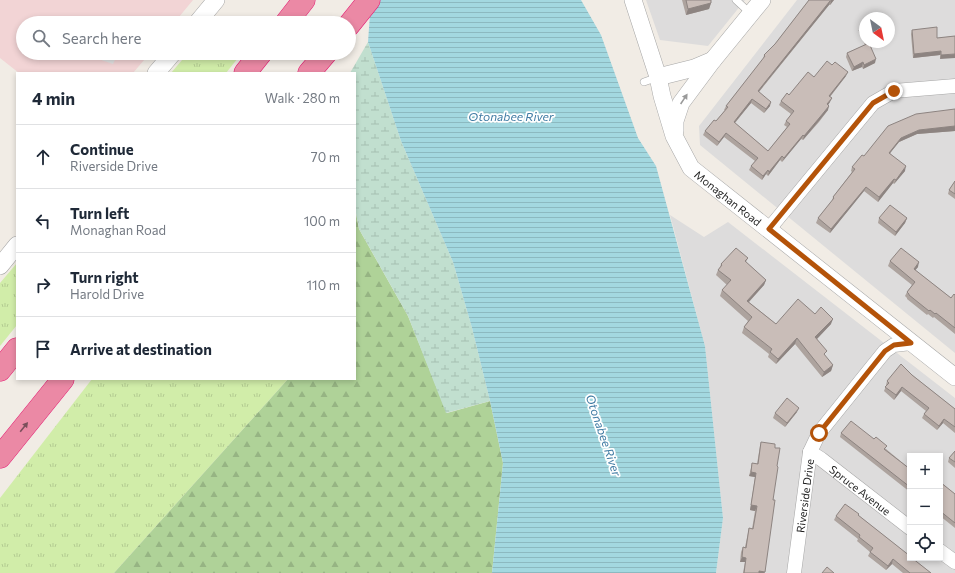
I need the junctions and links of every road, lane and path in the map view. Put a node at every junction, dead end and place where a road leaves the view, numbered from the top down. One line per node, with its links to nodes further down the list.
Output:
1 (216, 0): 8 (street)
2 (304, 0): 9 (highway)
3 (369, 0): 10 (highway)
4 (632, 0): 18 (street, Monaghan Road)
5 (736, 0): 7 (lane)
6 (762, 0): 7 (street)
7 (751, 13): 14 (street)
8 (203, 16)
9 (291, 16)
10 (356, 16)
11 (167, 60): 15 (street)
12 (255, 60): 16 (highway)
13 (320, 60): 17 (highway)
14 (713, 60): 18 (street); 20 (street, one-way to 14)
15 (157, 72)
16 (246, 72)
17 (310, 72)
18 (651, 79): 20 (street, Monaghan Road)
19 (955, 86): 21 (street)
20 (674, 136): 21 (street, Monaghan Road)
21 (769, 229): 24 (street, Monaghan Road)
22 (16, 246): 23 (street)
23 (0, 266)
24 (911, 343): 27 (street, Monaghan Road); 29 (street, Riverside Drive)
25 (16, 350): 26 (highway)
26 (0, 370)
27 (955, 378)
28 (62, 380): 30 (highway, one-way to 28)
29 (810, 452): 31 (street, Spruce Avenue); 34 (street, Riverside Drive)
30 (0, 457)
31 (907, 526)
32 (943, 553): 33 (street)
33 (955, 562)
34 (794, 573)

